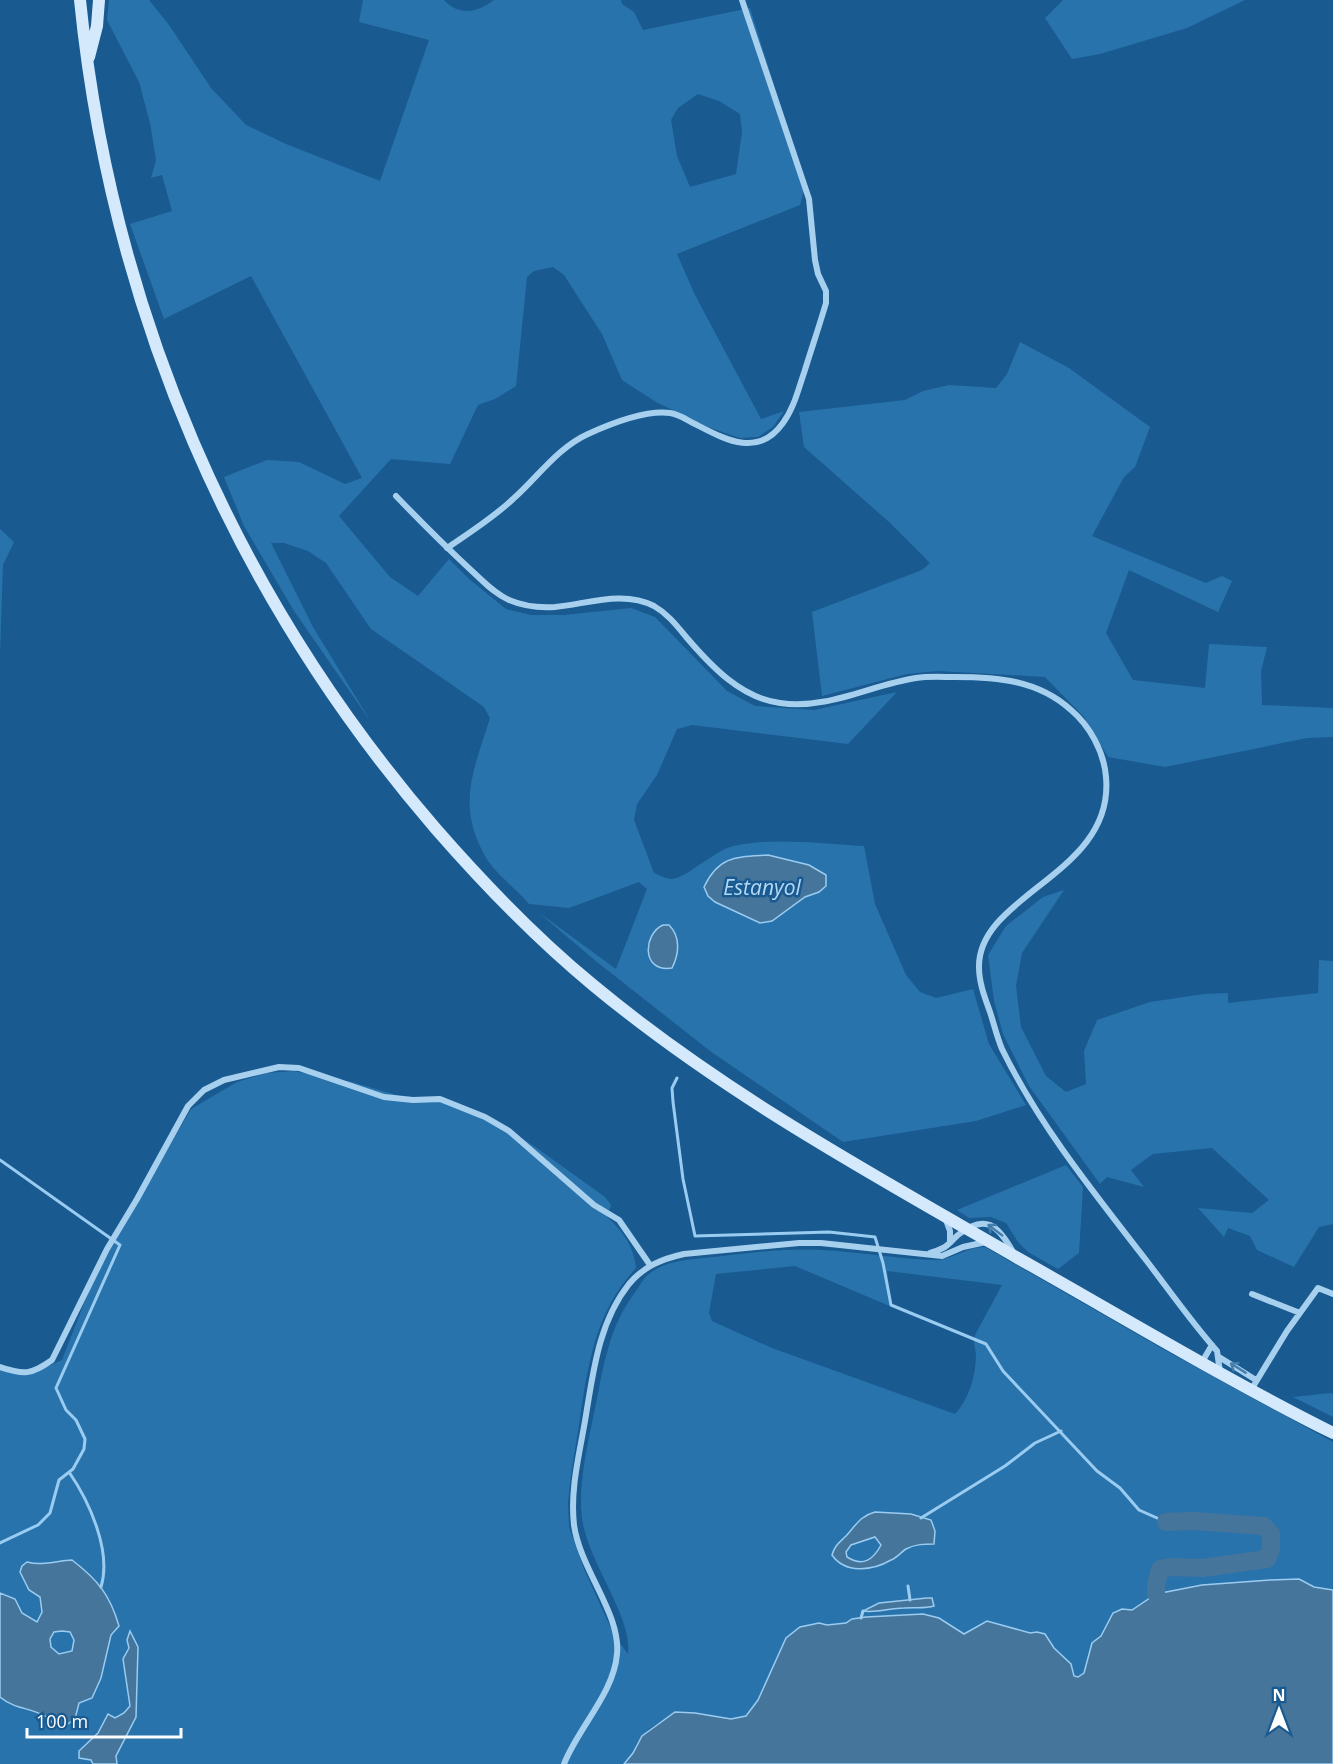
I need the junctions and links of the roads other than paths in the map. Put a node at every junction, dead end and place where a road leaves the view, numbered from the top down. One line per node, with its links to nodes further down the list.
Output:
1 (80, 0): 4 (main road)
2 (99, 0): 4 (main road)
3 (742, 0): 6 (street)
4 (87, 64): 7 (main road)
5 (396, 496): 6 (street)
6 (447, 548): 18 (street)
7 (945, 1216): 8 (main road); 10 (street)
8 (966, 1228): 9 (main road); 10 (street); 11 (street); 13 (street, one-way to 8)
9 (989, 1241): 11 (street); 13 (main road)
10 (950, 1243): 12 (street)
11 (963, 1247): 12 (street)
12 (926, 1255): 14 (street)
13 (1015, 1256): 20 (main road)
14 (650, 1265): 21 (street); 25 (street)
15 (1252, 1294): 17 (street)
16 (1333, 1294): 17 (street)
17 (1300, 1313): 23 (street)
18 (1212, 1345): 19 (street); 20 (street)
19 (1219, 1357): 22 (street); 23 (street, one-way to 19)
20 (1202, 1362): 22 (main road)
21 (0, 1367)
22 (1220, 1372): 23 (main road)
23 (1254, 1385): 24 (main road)
24 (1333, 1433)
25 (564, 1764)

